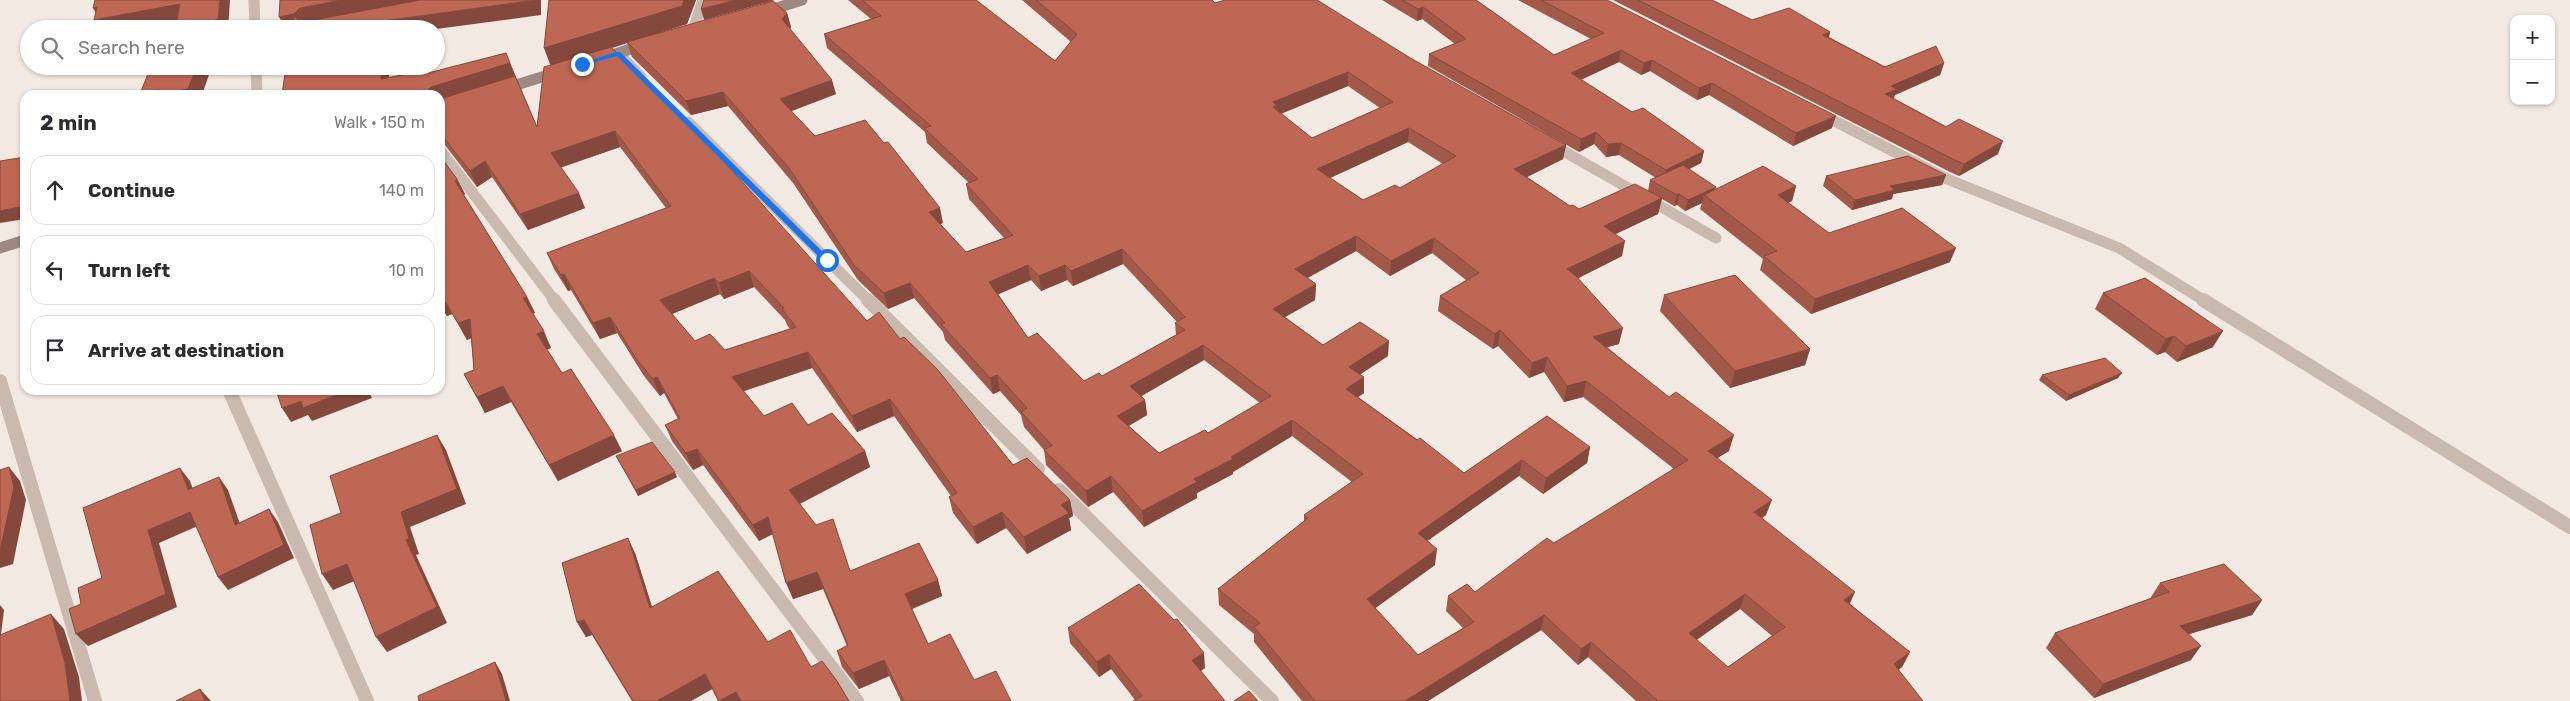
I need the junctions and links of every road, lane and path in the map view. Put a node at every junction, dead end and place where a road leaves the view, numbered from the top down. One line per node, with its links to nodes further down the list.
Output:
1 (254, 0): 6 (street)
2 (703, 0): 7 (street)
3 (802, 0): 4 (main road)
4 (790, 3): 5 (main road)
5 (750, 15)
6 (255, 20)
7 (693, 30)
8 (655, 42): 9 (main road)
9 (618, 53): 10 (main road); 13 (street)
10 (590, 62)
11 (571, 68): 15 (main road)
12 (256, 75): 14 (street)
13 (653, 88)
14 (257, 90)
15 (496, 91)
16 (1808, 107): 25 (street)
17 (681, 116): 29 (street)
18 (1544, 140): 20 (street)
19 (445, 157): 28 (street)
20 (1716, 238)
21 (20, 242): 22 (main road)
22 (0, 248)
23 (0, 381): 26 (street)
24 (231, 395): 27 (street)
25 (2570, 527)
26 (95, 701)
27 (367, 701)
28 (857, 701)
29 (1272, 701)

